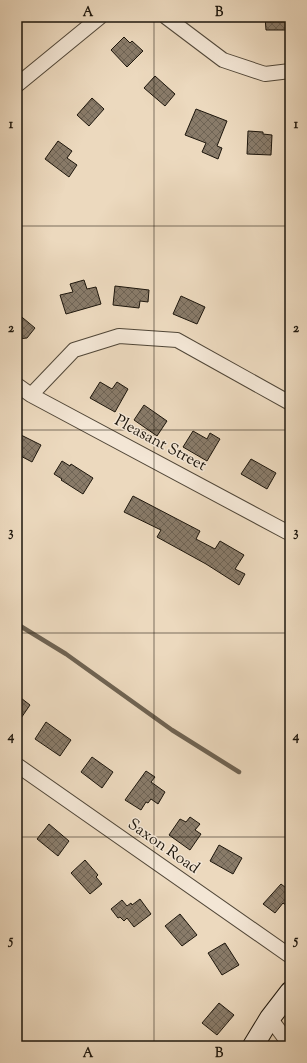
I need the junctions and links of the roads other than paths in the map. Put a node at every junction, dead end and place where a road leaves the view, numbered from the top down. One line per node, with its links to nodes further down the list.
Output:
1 (100, 17): 4 (street)
2 (166, 17): 3 (street)
3 (290, 71)
4 (17, 85)
5 (17, 385): 6 (street, Pleasant Street)
6 (31, 395): 7 (street); 8 (street, Pleasant Street)
7 (290, 403)
8 (287, 532)
9 (17, 765): 10 (street, Saxon Road)
10 (290, 956)
11 (290, 992): 12 (street)
12 (270, 1018): 13 (street); 14 (street)
13 (290, 1045)
14 (253, 1046)

